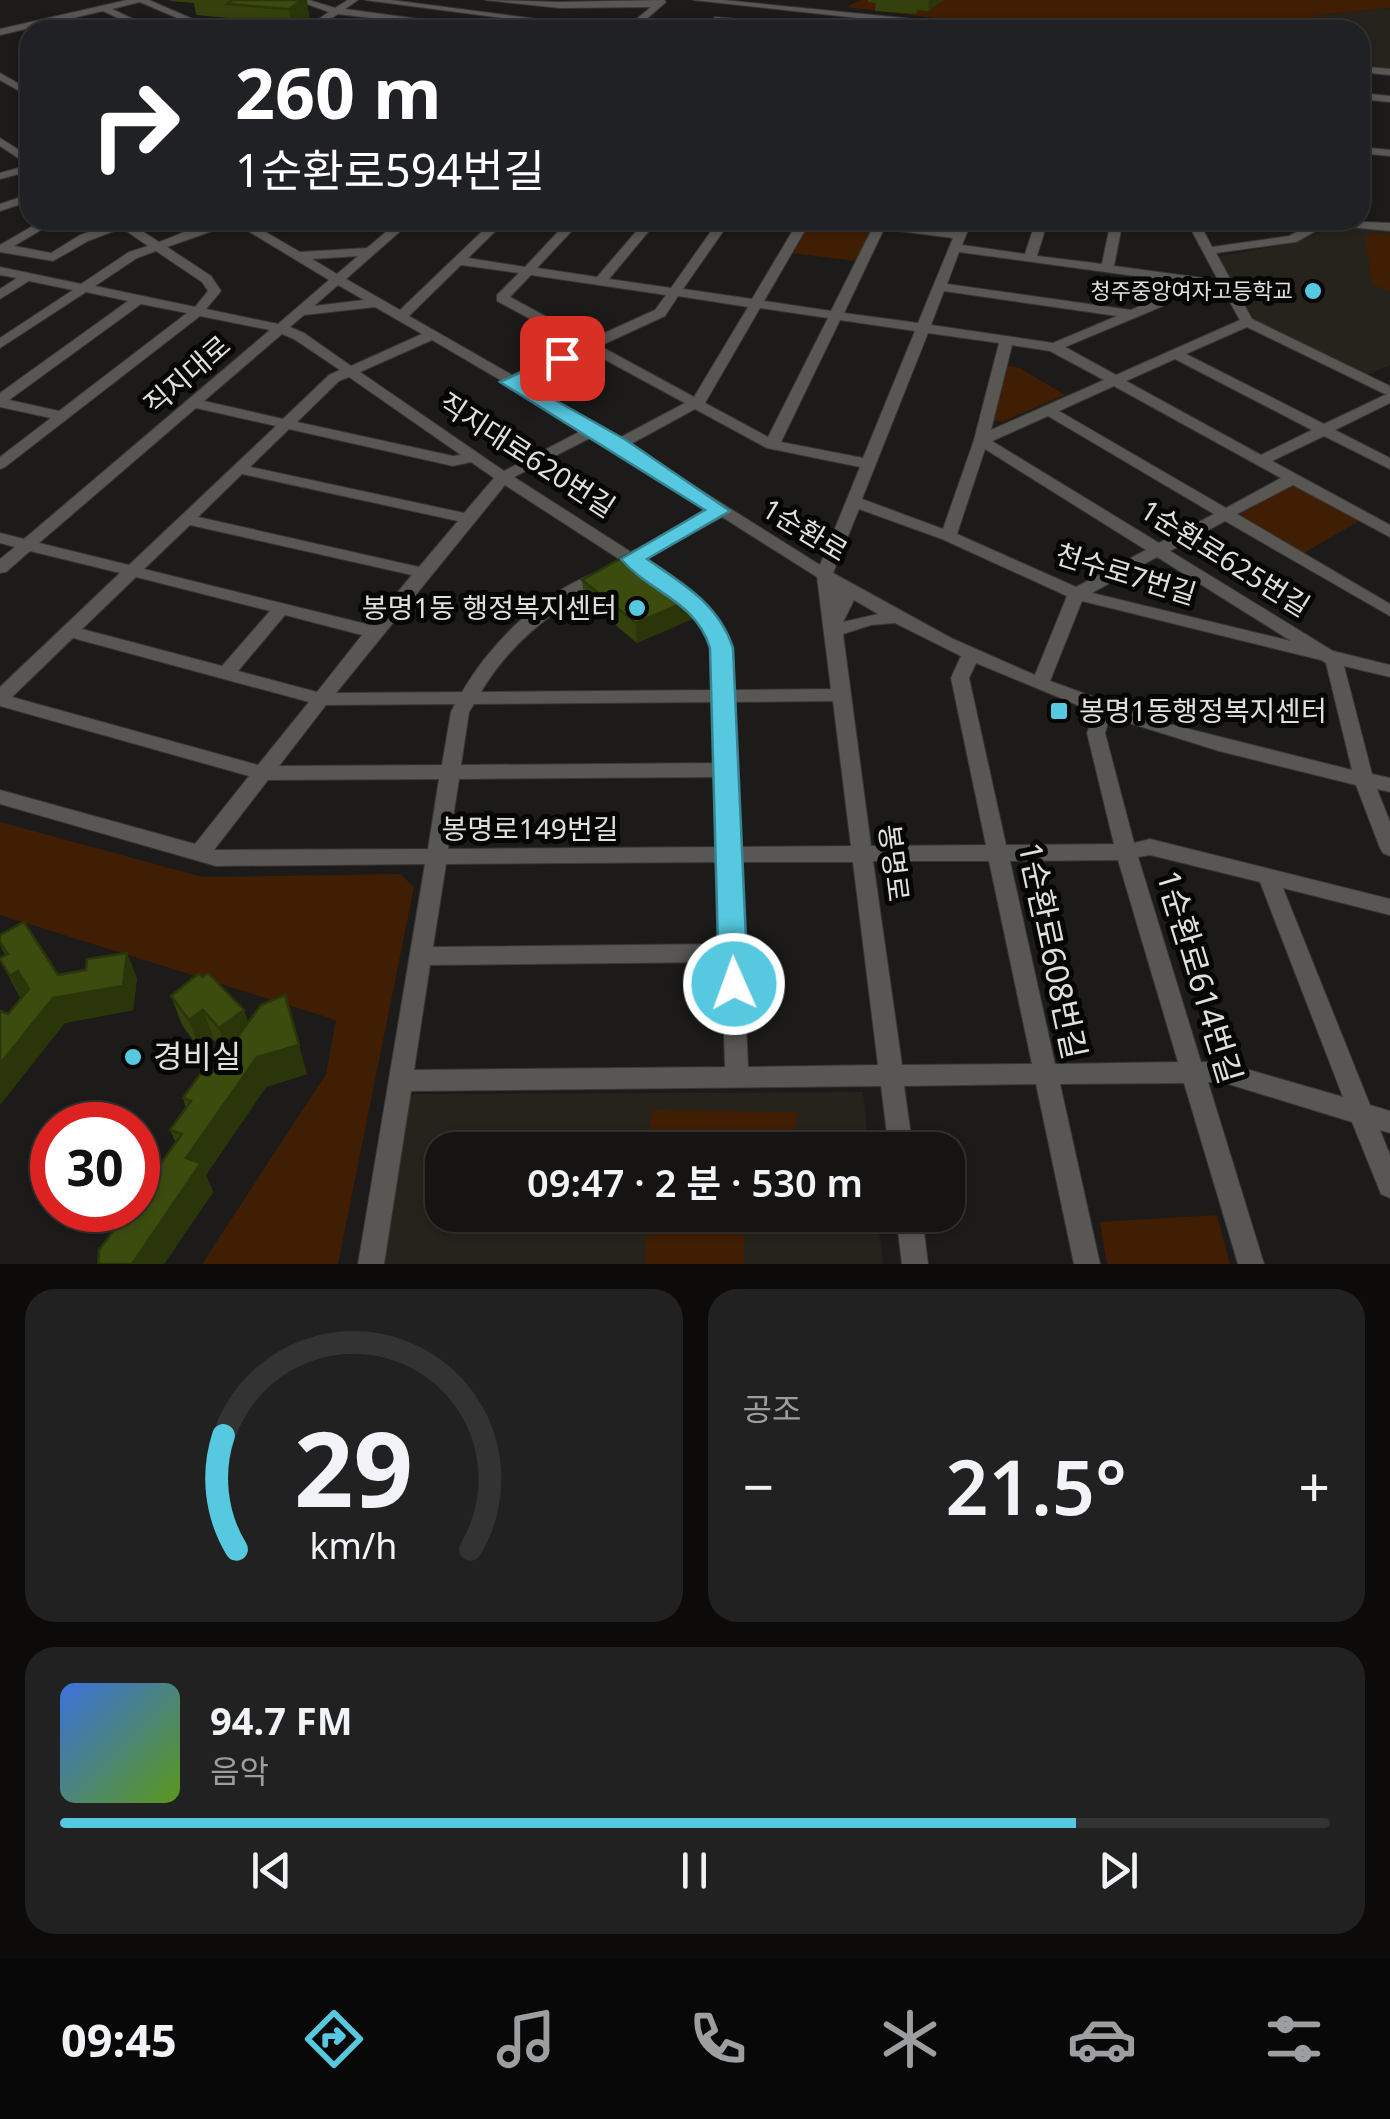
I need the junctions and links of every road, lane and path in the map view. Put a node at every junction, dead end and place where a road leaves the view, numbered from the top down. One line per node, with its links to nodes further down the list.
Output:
1 (140, 0): 11 (street); 17 (street)
2 (300, 0): 12 (street)
3 (354, 0): 12 (street)
4 (369, 0): 13 (street)
5 (475, 0): 13 (street)
6 (489, 0): 8 (street)
7 (697, 0): 10 (street)
8 (590, 2): 9 (street); 22 (street)
9 (662, 2): 23 (street)
10 (731, 4): 14 (street); 24 (street)
11 (104, 8): 15 (street); 16 (street)
12 (336, 11): 18 (street); 19 (street)
13 (458, 11): 20 (street); 21 (street)
14 (864, 17): 25 (street); 26 (street)
15 (53, 20)
16 (130, 20)
17 (187, 20)
18 (322, 20)
19 (414, 20)
20 (444, 20)
21 (537, 20)
22 (567, 20)
23 (640, 20)
24 (714, 20)
25 (862, 20)
26 (894, 20)
27 (0, 141): 28 (street)
28 (18, 154): 29 (street)
29 (0, 159)
30 (34, 230): 49 (street)
31 (102, 230): 49 (street)
32 (133, 230): 48 (street)
33 (203, 230): 48 (street)
34 (255, 230): 52 (street, 1순환로)
35 (395, 230): 50 (street, 직지대로)
36 (491, 230): 54 (street)
37 (566, 230): 56 (street)
38 (643, 230): 61 (street)
39 (718, 230): 65 (street)
40 (799, 230): 69 (street)
41 (878, 230): 73 (street)
42 (924, 230): 47 (street)
43 (1039, 230): 53 (street)
44 (1116, 230): 55 (street)
45 (1196, 230): 51 (street)
46 (1308, 230): 51 (street)
47 (960, 234): 53 (street); 63 (street)
48 (156, 245): 64 (street); 70 (street)
49 (1, 249)
50 (371, 251): 52 (street); 60 (street, 직지대로)
51 (1206, 252): 62 (street)
52 (298, 256): 60 (street, 1순환로)
53 (1030, 258): 55 (street)
54 (460, 261): 56 (street); 74 (street)
55 (1107, 268): 58 (street)
56 (527, 270): 61 (street); 81 (street)
57 (0, 271): 59 (street)
58 (1147, 274): 62 (street); 72 (street)
59 (28, 276): 64 (street); 66 (street)
60 (337, 280): 68 (street, 1순환로); 71 (street, 직지대로)
61 (599, 282): 65 (street)
62 (1227, 285): 75 (street)
63 (940, 287): 72 (street); 77 (street)
64 (86, 288): 67 (street); 80 (street)
65 (675, 293): 69 (street); 81 (street)
66 (0, 294)
67 (138, 300): 70 (street); 88 (street)
68 (376, 303): 71 (street); 74 (street, 1순환로)
69 (754, 304): 73 (street); 91 (street)
70 (197, 312): 76 (street); 94 (street)
71 (300, 312): 76 (street, 직지대로)
72 (1132, 314): 82 (street)
73 (836, 316): 77 (street); 100 (street)
74 (400, 318): 78 (street, 1순환로)
75 (1248, 322): 83 (street); 89 (street)
76 (280, 328): 84 (street, 직지대로620번길); 92 (street, 직지대로)
77 (922, 329): 79 (street); 104 (street)
78 (430, 336): 84 (street); 87 (street, 1순환로)
79 (1006, 340): 82 (street); 98 (street)
80 (0, 344)
81 (588, 346): 87 (street); 91 (street)
82 (1054, 348): 85 (street)
83 (1175, 354): 85 (street); 97 (street)
84 (346, 371): 95 (street); 101 (street, 직지대로620번길)
85 (1113, 381): 93 (street); 102 (street)
86 (0, 382): 88 (street)
87 (510, 382): 96 (street, 1순환로)
88 (19, 386): 90 (street)
89 (1390, 394): 97 (street)
90 (0, 401): 94 (street)
91 (698, 402): 99 (street); 100 (street)
92 (193, 403): 95 (street); 117 (street, 직지대로)
93 (1048, 410): 98 (street); 111 (street)
94 (62, 416): 103 (street)
95 (286, 425): 101 (street); 106 (street)
96 (594, 430): 99 (street, 1순환로); 107 (street)
97 (1325, 430): 102 (street); 105 (street)
98 (981, 440): 115 (street); 118 (street, 1순환로625번길)
99 (619, 444): 110 (street, 1순환로)
100 (772, 445): 104 (street)
101 (473, 456): 107 (street, 직지대로620번길)
102 (1260, 461): 108 (street)
103 (0, 464)
104 (870, 464): 109 (street)
105 (1390, 464)
106 (240, 469): 112 (street); 113 (street)
107 (504, 478): 113 (street); 119 (street, 직지대로620번길)
108 (1292, 478): 111 (street); 114 (street)
109 (855, 502): 115 (street, 천수로7번길); 123 (street)
110 (720, 511): 119 (street); 123 (street, 1순환로)
111 (1229, 514): 118 (street); 127 (street)
112 (187, 519): 121 (street); 122 (street)
113 (468, 519): 122 (street)
114 (1390, 532)
115 (948, 536): 125 (street, 천수로7번길)
116 (0, 538): 117 (street)
117 (28, 544): 120 (street, 직지대로); 121 (street)
118 (1162, 550): 125 (street); 133 (street, 1순환로625번길)
119 (632, 559): 137 (street, 직지대로620번길); 140 (street)
120 (0, 568)
121 (134, 570): 126 (street); 129 (street)
122 (424, 573): 130 (street)
123 (825, 573): 124 (street, 1순환로); 131 (street)
124 (851, 589): 128 (street, 1순환로); 131 (street, 봉명로)
125 (1076, 594): 133 (street, 천수로7번길); 136 (street)
126 (282, 608): 130 (street); 135 (street)
127 (1390, 611)
128 (898, 617): 131 (street); 132 (street, 1순환로)
129 (70, 631): 135 (street); 141 (street)
130 (374, 632): 139 (street)
131 (834, 636): 138 (street, 봉명로)
132 (971, 654): 136 (street, 1순환로); 152 (street, 1순환로608번길)
133 (1334, 660): 134 (street, 천수로7번길); 146 (street)
134 (1390, 671)
135 (226, 673): 139 (street)
136 (1040, 684): 142 (street, 1순환로)
137 (726, 695): 138 (street); 140 (street); 143 (street, 직지대로620번길)
138 (841, 695): 151 (street, 봉명로)
139 (322, 698): 140 (street); 144 (street)
140 (467, 698): 145 (street)
141 (0, 699): 144 (street)
142 (1104, 708): 146 (street, 1순환로); 150 (street, 1순환로614번길)
143 (728, 770): 145 (street); 154 (street, 직지대로620번길)
144 (263, 772): 145 (street); 153 (street)
145 (450, 773): 155 (street)
146 (1364, 780): 147 (street, 1순환로); 149 (street)
147 (1390, 785)
148 (0, 796): 153 (street, 봉명로149번길)
149 (1390, 848)
150 (1126, 852): 152 (street, 봉명로149번길); 156 (street, 봉명로149번길); 162 (street, 1순환로614번길)
151 (862, 853): 152 (street, 봉명로149번길); 154 (street, 봉명로149번길); 161 (street, 봉명로)
152 (998, 854): 160 (street, 1순환로608번길)
153 (198, 855): 155 (street, 봉명로149번길)
154 (730, 856): 155 (street, 봉명로149번길); 158 (street, 직지대로620번길)
155 (437, 857): 159 (street)
156 (1267, 874): 157 (street, 봉명로149번길); 165 (street)
157 (1390, 907)
158 (733, 953): 159 (street); 163 (street, 직지대로620번길)
159 (421, 956): 164 (street)
160 (1045, 1072): 161 (street); 162 (street); 172 (street, 1순환로608번길)
161 (891, 1075): 163 (street); 167 (street, 봉명로)
162 (1197, 1075): 165 (street); 173 (street, 1순환로614번길)
163 (736, 1077): 164 (street)
164 (400, 1081): 170 (street)
165 (1362, 1114): 166 (street); 168 (street)
166 (1390, 1122)
167 (898, 1132)
168 (1390, 1186)
169 (911, 1232): 171 (street)
170 (371, 1264)
171 (915, 1264)
172 (1086, 1264)
173 (1251, 1264)

